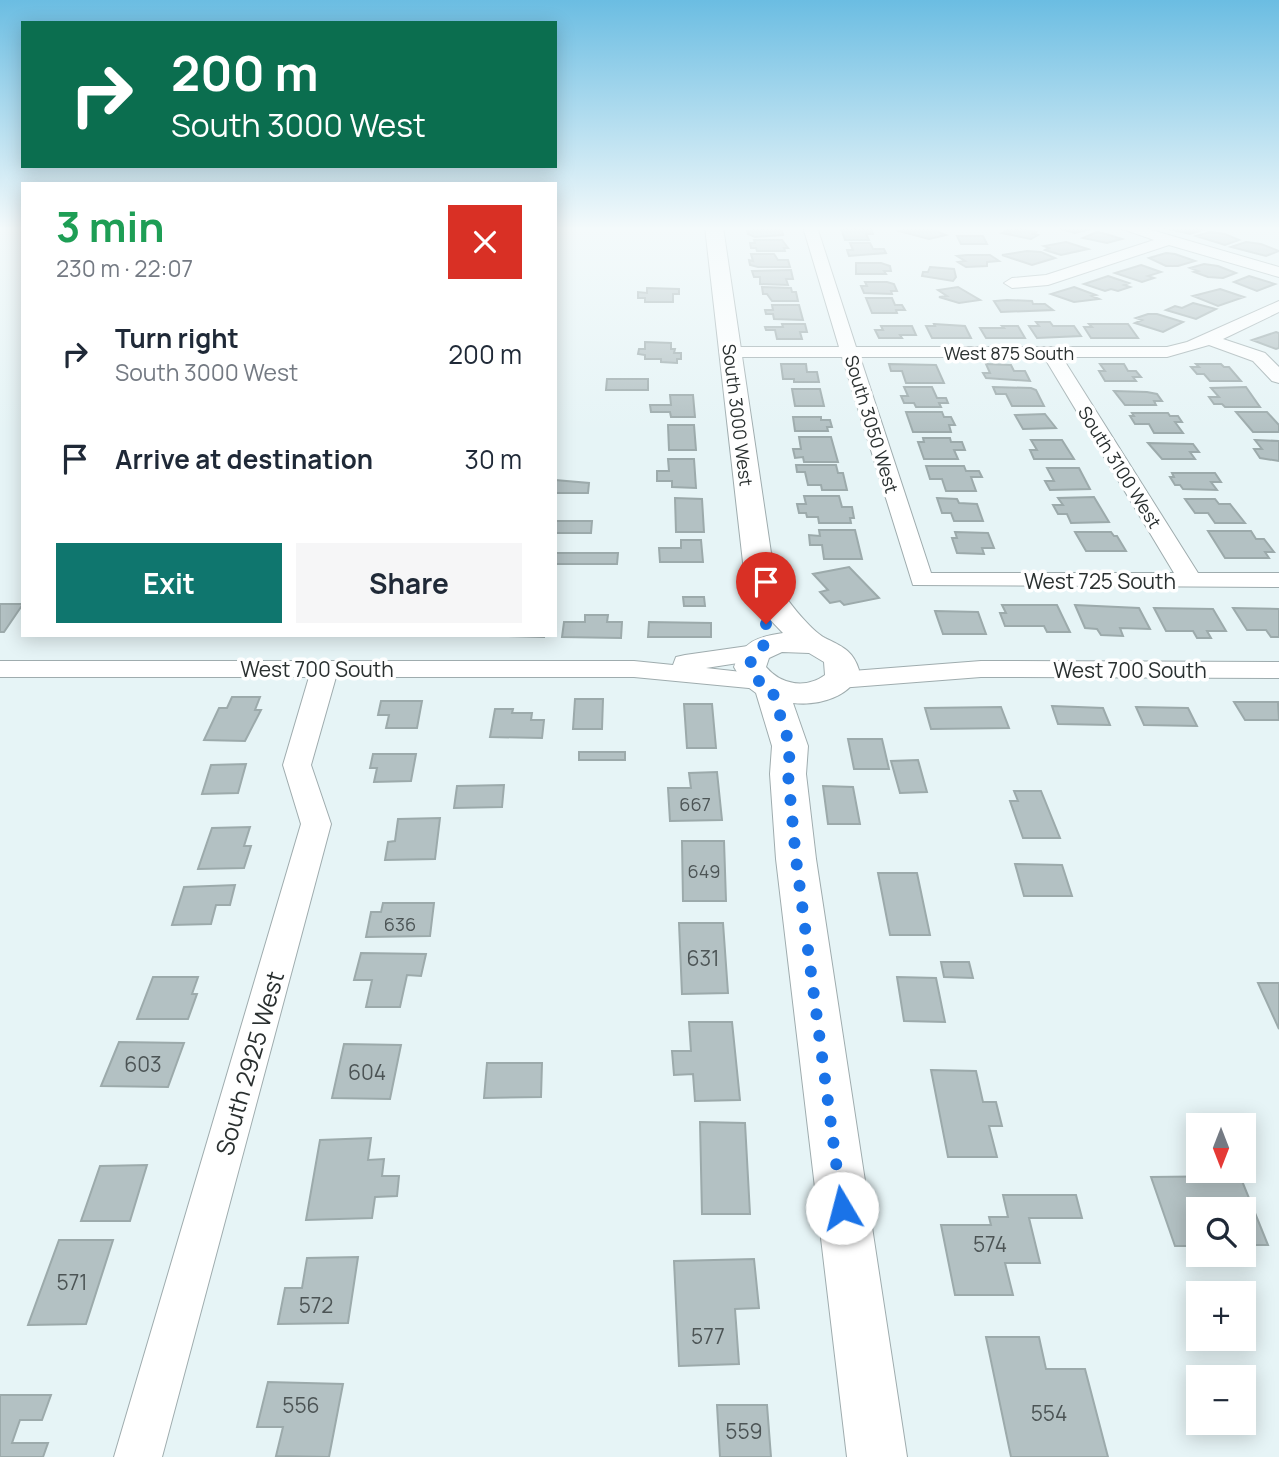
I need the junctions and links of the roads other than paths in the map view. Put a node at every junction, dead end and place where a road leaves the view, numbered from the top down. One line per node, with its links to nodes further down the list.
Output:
1 (722, 295): 5 (main road, South 3000 West)
2 (832, 295): 6 (street, South 3050 West)
3 (1279, 306): 4 (street, West 875 South)
4 (1208, 338): 7 (street, West 875 South); 8 (street)
5 (730, 352): 6 (street, West 875 South); 12 (main road, South 3000 West)
6 (850, 353): 7 (street, West 875 South); 9 (street, South 3050 West)
7 (1050, 353): 11 (street, South 3100 West)
8 (1279, 377)
9 (921, 580): 11 (street, West 725 South)
10 (1279, 580): 11 (street, West 725 South)
11 (1191, 581)
12 (769, 600): 13 (main road, South 3000 West); 14 (main road, South 3000 West)
13 (762, 667): 14 (main road); 14 (main road); 16 (street, West 700 South); 18 (main road, South 3000 West)
14 (825, 668): 17 (street, West 700 South); 18 (main road, South 3000 West)
15 (0, 669): 16 (street, West 700 South)
16 (325, 669): 19 (street, South 2925 West)
17 (1279, 670)
18 (790, 746): 20 (main road, South 3000 West)
19 (138, 1457)
20 (877, 1457)

